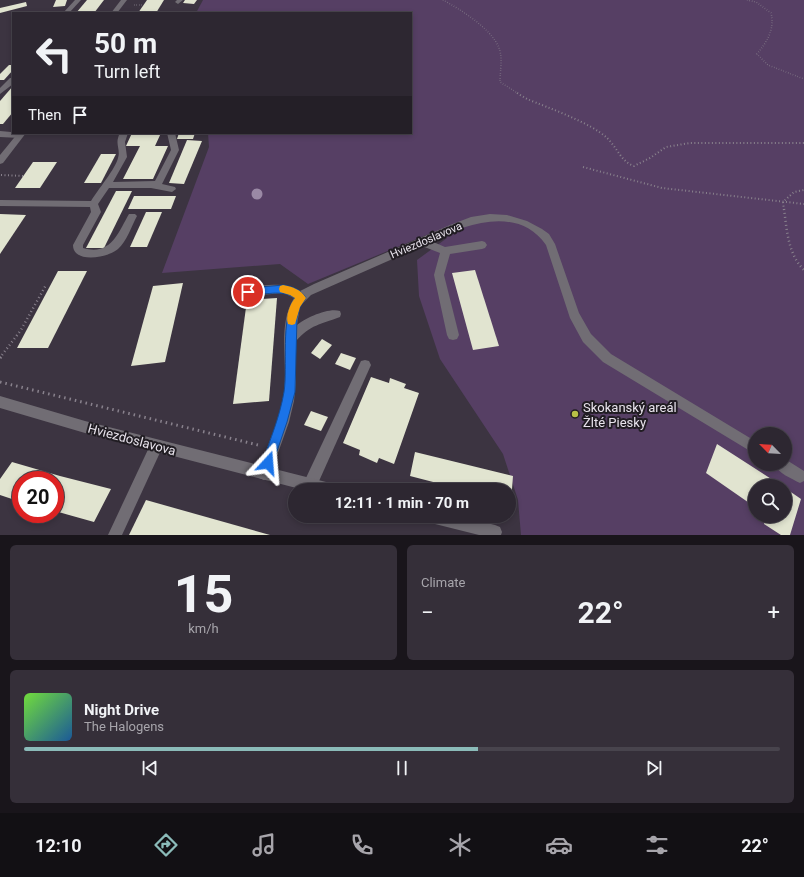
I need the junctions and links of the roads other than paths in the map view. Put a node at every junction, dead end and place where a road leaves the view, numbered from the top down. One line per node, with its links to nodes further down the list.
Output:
1 (78, 0): 3 (street)
2 (124, 0): 4 (street)
3 (67, 12)
4 (115, 12)
5 (12, 81): 6 (street)
6 (0, 92)
7 (0, 134): 8 (street)
8 (21, 134): 11 (street)
9 (124, 134): 12 (street)
10 (171, 134): 13 (street)
11 (0, 161)
12 (107, 185): 13 (street); 16 (street)
13 (150, 185): 14 (street)
14 (172, 189)
15 (0, 203): 16 (street)
16 (93, 204): 17 (street)
17 (132, 216)
18 (421, 241): 20 (street); 22 (street, Hviezdoslavova); 28 (street, Hviezdoslavova)
19 (482, 245): 20 (street)
20 (444, 250): 24 (street)
21 (248, 292): 22 (street)
22 (301, 298): 25 (street)
23 (336, 314): 25 (street)
24 (453, 335)
25 (291, 338): 31 (street)
26 (364, 365): 34 (street)
27 (0, 402): 29 (street, Hviezdoslavova)
28 (748, 444)
29 (157, 446): 31 (street, Hviezdoslavova); 37 (street)
30 (792, 471): 32 (street)
31 (264, 473): 33 (street, Hviezdoslavova)
32 (800, 476)
33 (302, 483)
34 (311, 483)
35 (456, 523): 36 (street)
36 (496, 534)
37 (116, 535)

